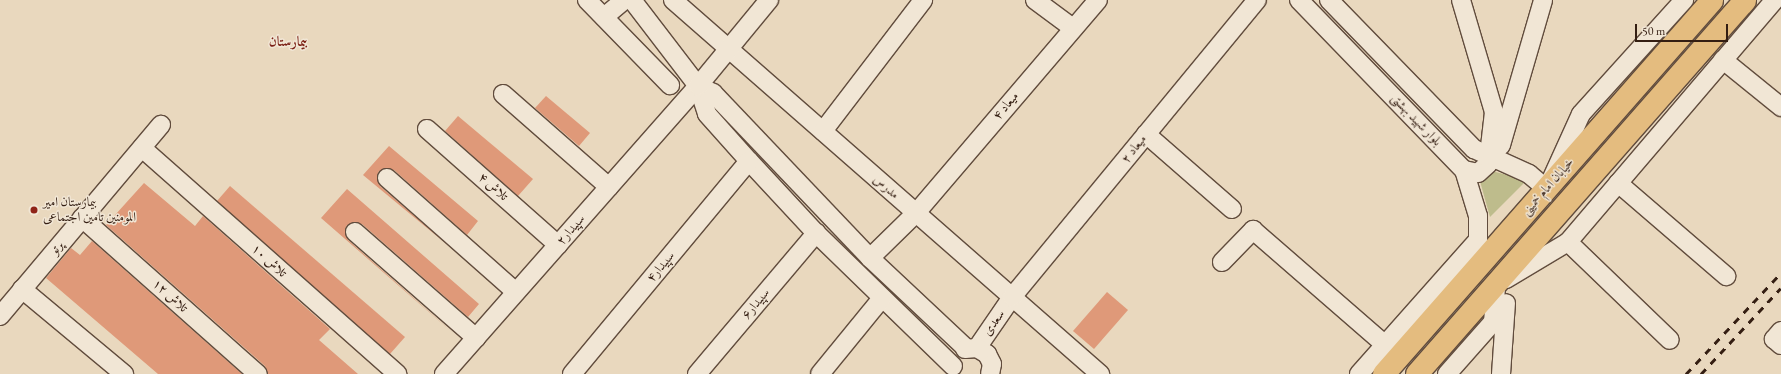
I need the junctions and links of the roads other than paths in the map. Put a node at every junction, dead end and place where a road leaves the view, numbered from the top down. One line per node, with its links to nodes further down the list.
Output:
1 (587, 0): 18 (street)
2 (624, 0): 18 (street)
3 (632, 0): 23 (street)
4 (673, 0): 20 (street, مدرس)
5 (769, 0): 20 (street, سپیدار۲)
6 (923, 0): 28 (street)
7 (1035, 0): 19 (street)
8 (1098, 0): 19 (street, میعاد ۴)
9 (1257, 0): 29 (street, میعاد ۲)
10 (1299, 0): 33 (street, بلوار شهید بهشتی)
11 (1330, 0): 31 (street, بلوار شهید بهشتی)
12 (1461, 0): 31 (street)
13 (1543, 0): 31 (street)
14 (1684, 0): 37 (street)
15 (1712, 0): 37 (main road, خیابان امام خمینی)
16 (1745, 0): 38 (main road, خیابان امام خمینی)
17 (1774, 0): 21 (street)
18 (604, 18): 22 (street)
19 (1073, 28): 40 (street, میعاد ۴)
20 (730, 50): 23 (street, سپیدار۲); 28 (street, مدرس)
21 (1723, 60): 25 (street); 35 (street)
22 (670, 85)
23 (698, 86): 32 (street); 36 (street, سپیدار۲); 47 (street)
24 (503, 94): 36 (street)
25 (1781, 107)
26 (161, 125): 30 (street, پرتو)
27 (427, 129): 46 (street, تلاش ۴)
28 (823, 131): 40 (street, مدرس)
29 (1146, 134): 39 (street); 54 (street, میعاد ۲)
30 (142, 148): 41 (street, پرتو); 66 (street, تلاش ۱۰)
31 (1490, 157): 33 (street); 37 (street, بلوار شهید بهشتی)
32 (750, 161): 43 (street); 68 (street, سپیدار۴)
33 (1464, 170): 44 (street, بلوار شهید بهشتی)
34 (387, 178): 53 (street)
35 (1618, 183): 45 (street); 50 (street)
36 (609, 187): 46 (street, سپیدار۲)
37 (1547, 189): 38 (main road); 49 (main road, خیابان امام خمینی)
38 (1565, 205): 51 (main road, خیابان امام خمینی)
39 (1232, 209)
40 (916, 213): 47 (street, میعاد ۴); 54 (street, مدرس)
41 (82, 218): 52 (street, پرتو); 65 (street, تلاش ۱۲)
42 (355, 232): 58 (street)
43 (816, 233): 55 (street); 69 (street, سپیدار۶)
44 (1478, 240): 49 (street, بلوار شهید بهشتی); 62 (street)
45 (1568, 242): 51 (street); 59 (street)
46 (558, 245): 53 (street, سپیدار۲)
47 (870, 258): 61 (street)
48 (1222, 262): 62 (street)
49 (1478, 266): 51 (main road); 62 (main road, خیابان امام خمینی)
50 (1726, 276)
51 (1496, 284): 75 (main road, خیابان امام خمینی); 76 (street); 77 (street)
52 (22, 289): 56 (street, پرتو); 64 (street)
53 (516, 292): 58 (street, سپیدار۲)
54 (1012, 297): 61 (street, سعدی); 72 (street, مدرس)
55 (882, 298): 63 (street); 70 (street)
56 (0, 316)
57 (1781, 332): 60 (street)
58 (476, 338): 67 (street, سپیدار۲)
59 (1670, 340)
60 (1781, 345)
61 (972, 348): 63 (street, سعدی); 71 (street)
62 (1392, 351): 73 (street); 74 (main road, خیابان امام خمینی)
63 (953, 372)
64 (124, 374)
65 (258, 374)
66 (397, 374)
67 (444, 374)
68 (572, 374)
69 (697, 374)
70 (820, 374)
71 (990, 374)
72 (1100, 374)
73 (1359, 374)
74 (1384, 374)
75 (1418, 374)
76 (1447, 374)
77 (1501, 374)

